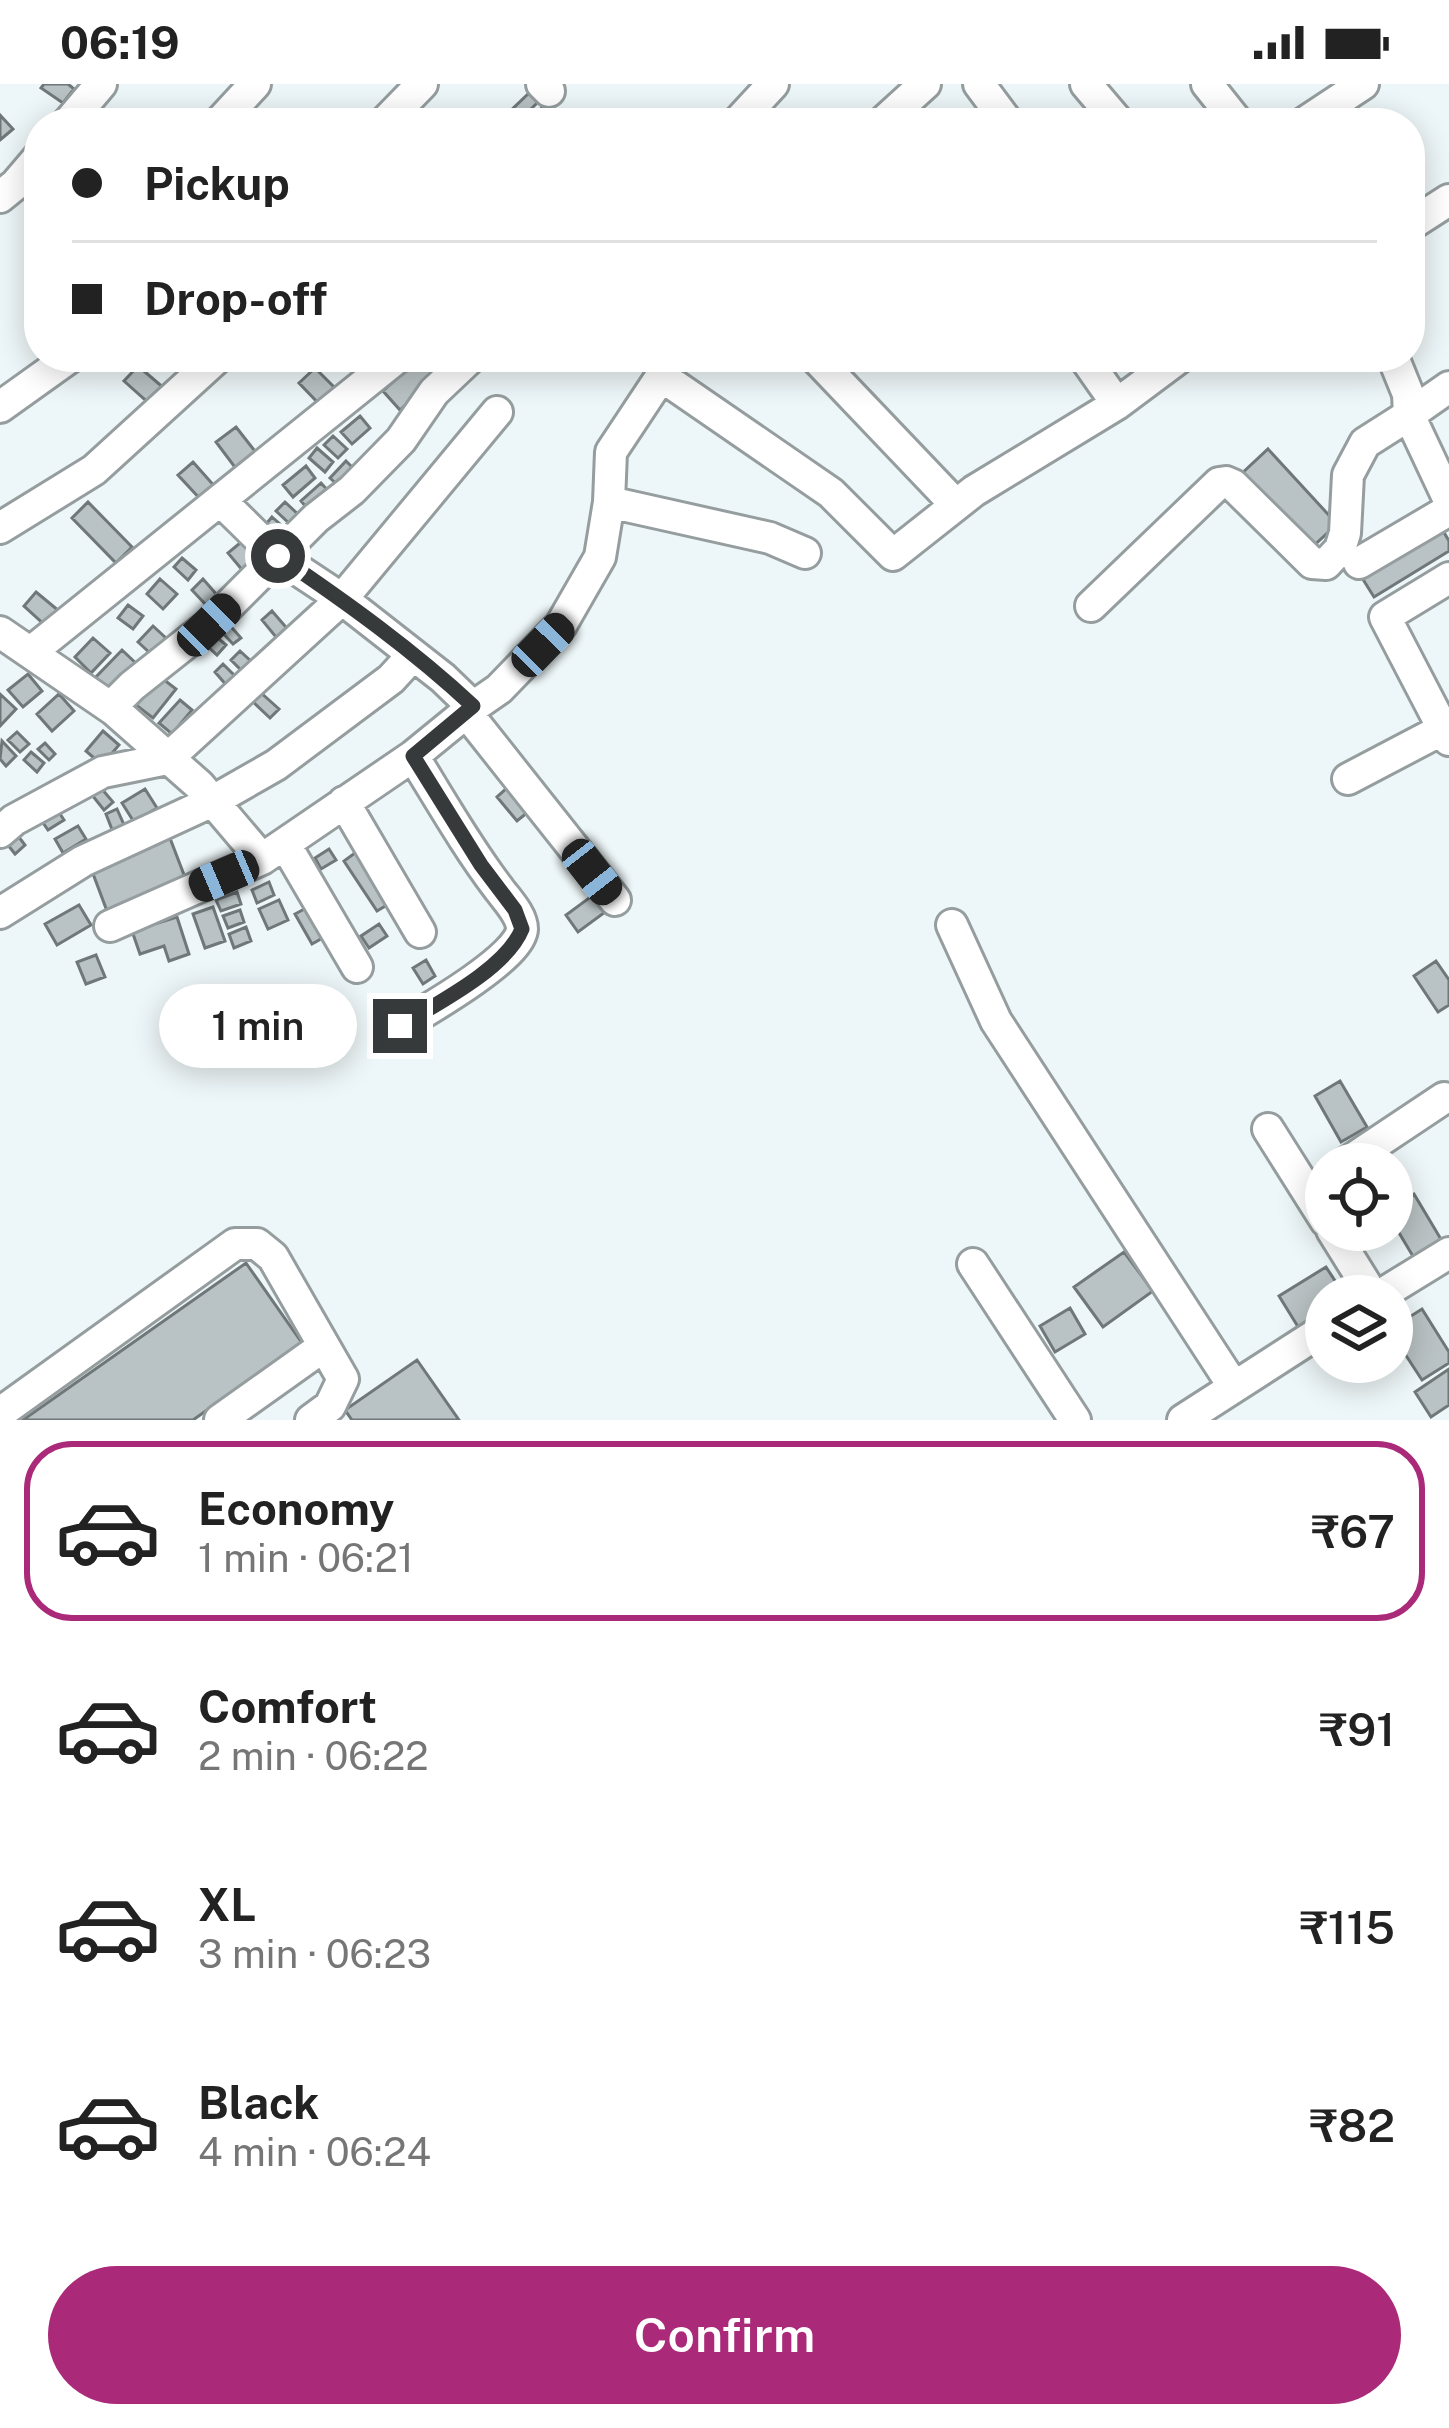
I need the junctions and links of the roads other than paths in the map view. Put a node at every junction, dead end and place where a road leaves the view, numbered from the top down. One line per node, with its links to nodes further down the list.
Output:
1 (101, 84): 9 (street)
2 (255, 84): 10 (street)
3 (422, 84): 11 (street)
4 (773, 84): 12 (street)
5 (925, 84): 13 (street)
6 (1086, 84): 14 (street)
7 (1208, 84): 15 (street)
8 (1363, 84): 16 (street)
9 (81, 108)
10 (233, 108)
11 (399, 108)
12 (751, 108)
13 (899, 108)
14 (1106, 108)
15 (1226, 108)
16 (1327, 108)
17 (24, 175): 18 (street)
18 (0, 197)
19 (49, 372): 31 (street)
20 (202, 372): 39 (street)
21 (379, 372): 34 (street)
22 (455, 372): 41 (street)
23 (665, 372): 36 (street)
24 (674, 372): 37 (street)
25 (829, 372): 37 (street)
26 (1095, 372): 30 (street)
27 (1159, 372): 30 (street)
28 (1399, 372): 33 (street)
29 (1449, 387): 33 (street)
30 (1117, 404): 37 (street)
31 (0, 407)
32 (497, 412): 44 (street)
33 (1409, 415): 35 (street); 45 (street)
34 (220, 500): 41 (street); 46 (street)
35 (1449, 500)
36 (609, 502): 40 (street); 49 (street)
37 (956, 506)
38 (1449, 510): 42 (street)
39 (0, 528)
40 (806, 553)
41 (278, 556): 44 (street); 48 (street)
42 (1359, 563)
43 (1449, 578): 50 (street)
44 (342, 599): 47 (street); 52 (street)
45 (1091, 606)
46 (10, 643): 48 (street)
47 (413, 655): 49 (street); 54 (street)
48 (111, 707): 52 (street)
49 (470, 710): 51 (street); 58 (street)
50 (1447, 732): 53 (street)
51 (413, 756): 55 (street); 64 (street)
52 (167, 759): 54 (street); 56 (street)
53 (1348, 779)
54 (213, 801): 57 (street); 59 (street)
55 (344, 802): 57 (street); 62 (street)
56 (0, 832)
57 (273, 852): 61 (street); 63 (street)
58 (615, 900)
59 (0, 913)
60 (952, 925): 74 (street)
61 (110, 926)
62 (420, 932)
63 (357, 967)
64 (400, 1026)
65 (1444, 1098): 67 (street)
66 (1268, 1129): 68 (street)
67 (1376, 1143)
68 (1305, 1171)
69 (1449, 1253): 71 (street)
70 (973, 1264): 78 (street)
71 (1412, 1275)
72 (1305, 1342): 74 (street)
73 (324, 1346): 75 (street); 76 (street); 77 (street)
74 (1234, 1388): 79 (street)
75 (0, 1413)
76 (327, 1415)
77 (220, 1420)
78 (1075, 1420)
79 (1184, 1420)

